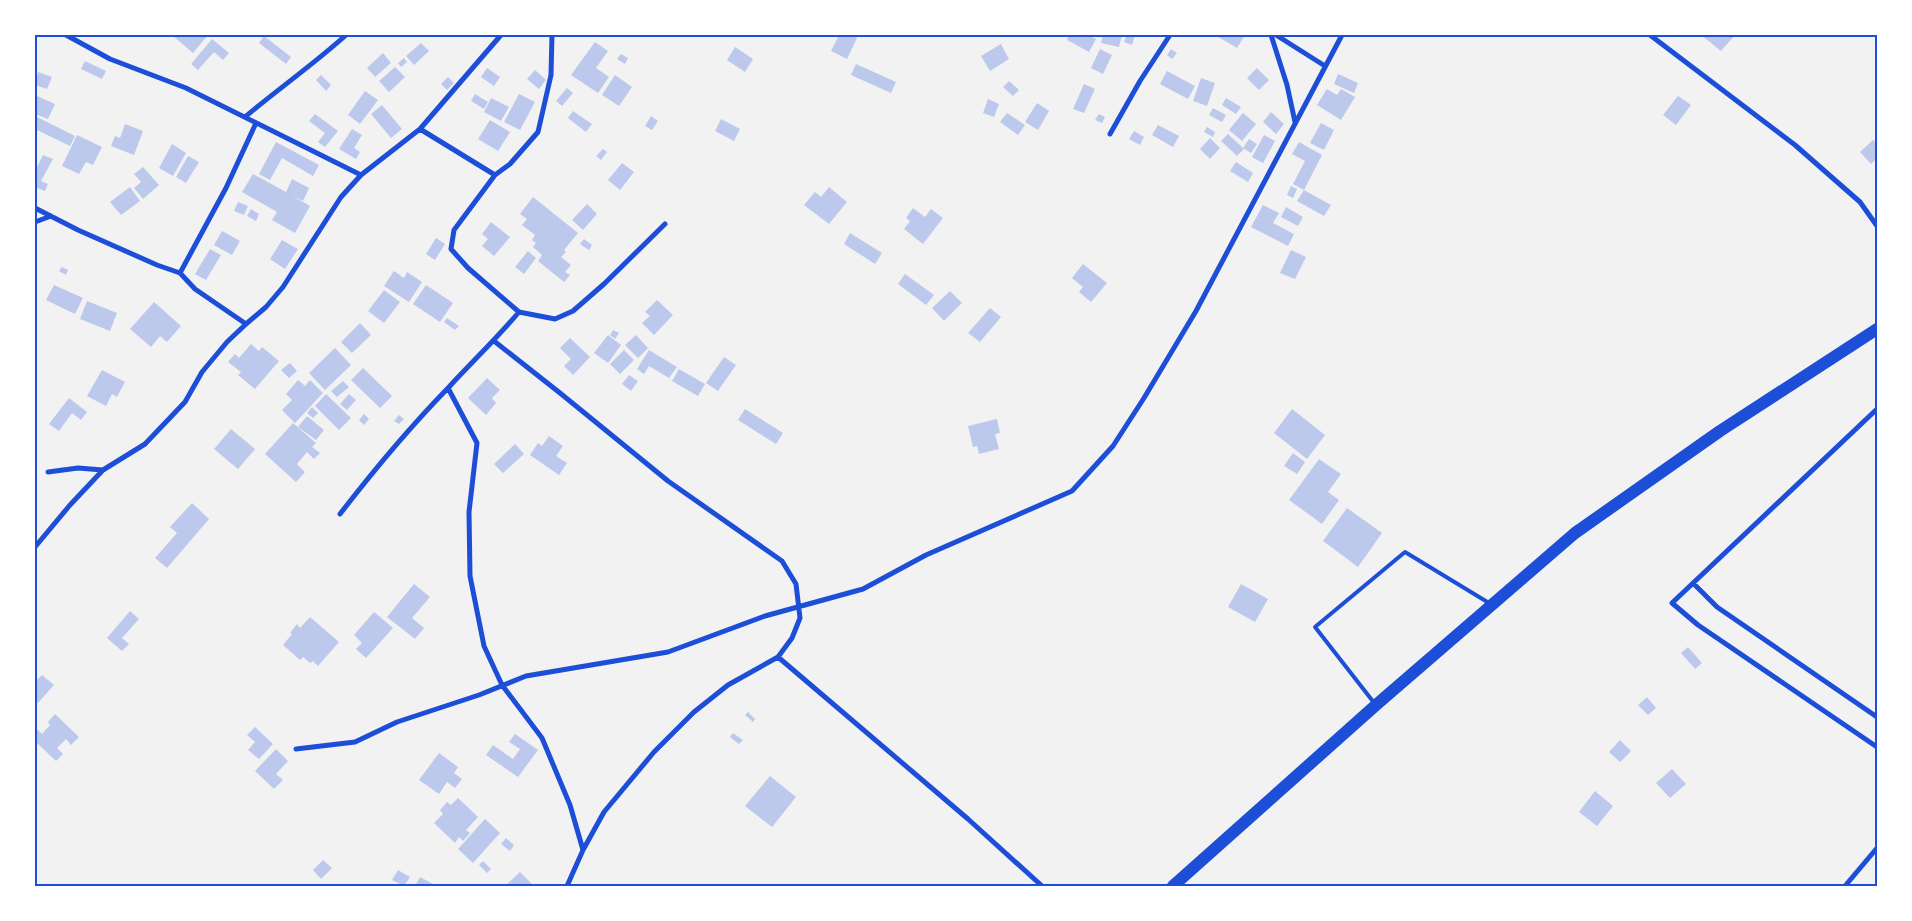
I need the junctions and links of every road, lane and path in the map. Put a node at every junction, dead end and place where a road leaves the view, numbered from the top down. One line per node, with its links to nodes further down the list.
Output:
1 (66, 35): 11 (street)
2 (346, 35): 11 (street)
3 (501, 35): 14 (street)
4 (552, 35): 16 (street)
5 (1170, 35): 15 (street)
6 (1271, 35): 12 (street)
7 (1276, 35): 10 (street)
8 (1342, 35): 10 (street)
9 (1650, 35): 22 (street)
10 (1325, 66): 12 (street)
11 (245, 118): 13 (street)
12 (1295, 122): 36 (street)
13 (256, 123): 17 (street); 23 (street)
14 (420, 128): 16 (street); 17 (street)
15 (1110, 134)
16 (495, 174): 24 (street)
17 (361, 175): 25 (street)
18 (35, 208): 19 (street)
19 (51, 216): 20 (street); 23 (street)
20 (35, 222)
21 (665, 224): 24 (street)
22 (1877, 226)
23 (180, 273): 25 (street)
24 (519, 312): 27 (street)
25 (246, 324): 30 (street)
26 (1877, 330): 35 (main road)
27 (494, 341): 28 (street); 36 (street)
28 (448, 388): 32 (street); 38 (street)
29 (1877, 409): 34 (street)
30 (103, 470): 31 (street); 33 (street)
31 (48, 472)
32 (340, 514)
33 (35, 547)
34 (1693, 583): 40 (street); 41 (street)
35 (1493, 605): 39 (main road); 39 (lane)
36 (799, 607): 37 (street); 38 (street)
37 (778, 657): 44 (street); 46 (street)
38 (502, 685): 42 (street); 44 (street)
39 (1376, 705): 47 (main road)
40 (1877, 716)
41 (1877, 747)
42 (296, 749)
43 (1877, 848): 48 (street)
44 (583, 850): 45 (street)
45 (567, 886)
46 (1042, 886)
47 (1173, 886)
48 (1845, 886)

